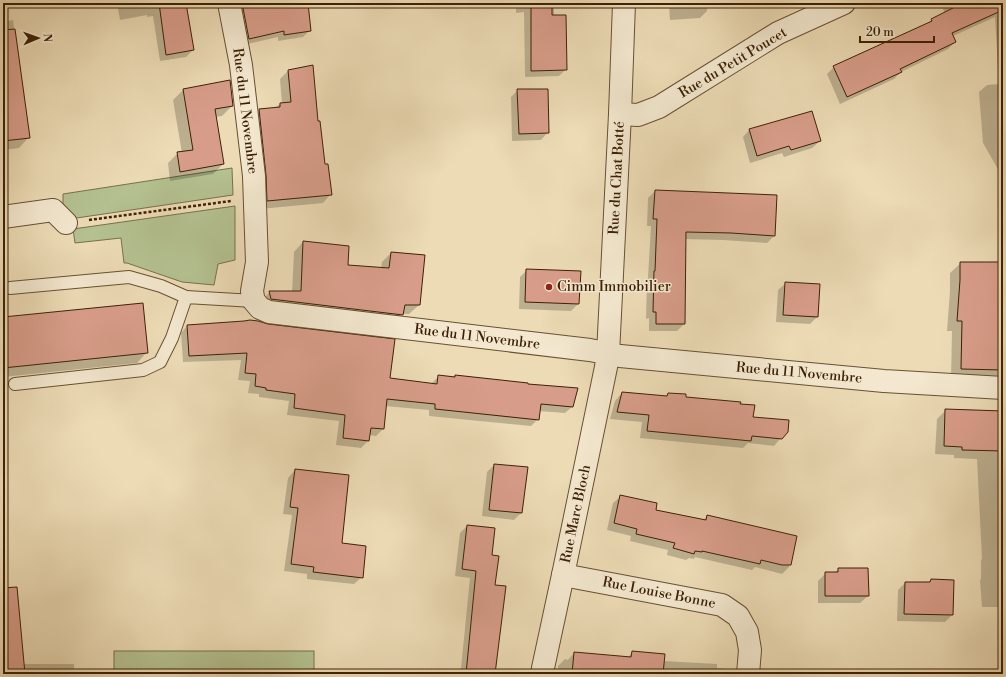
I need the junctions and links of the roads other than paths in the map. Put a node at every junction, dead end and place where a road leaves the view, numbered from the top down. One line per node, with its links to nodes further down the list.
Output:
1 (229, 3): 9 (street, Rue du 11 Novembre)
2 (624, 3): 4 (street, Rue du Chat Botté)
3 (844, 3): 4 (street, Rue du Petit Poucet)
4 (620, 114): 10 (street, Rue du Chat Botté)
5 (3, 216): 6 (street)
6 (66, 223)
7 (10, 288): 8 (lane)
8 (186, 297): 9 (lane); 11 (lane)
9 (254, 301): 10 (street, Rue du 11 Novembre)
10 (608, 354): 12 (street, Rue du 11 Novembre); 13 (street, Rue Marc Bloch)
11 (15, 384)
12 (1003, 388)
13 (563, 575): 14 (street, Rue Marc Bloch); 15 (street, Rue Louise Bonne)
14 (542, 674)
15 (748, 674)

